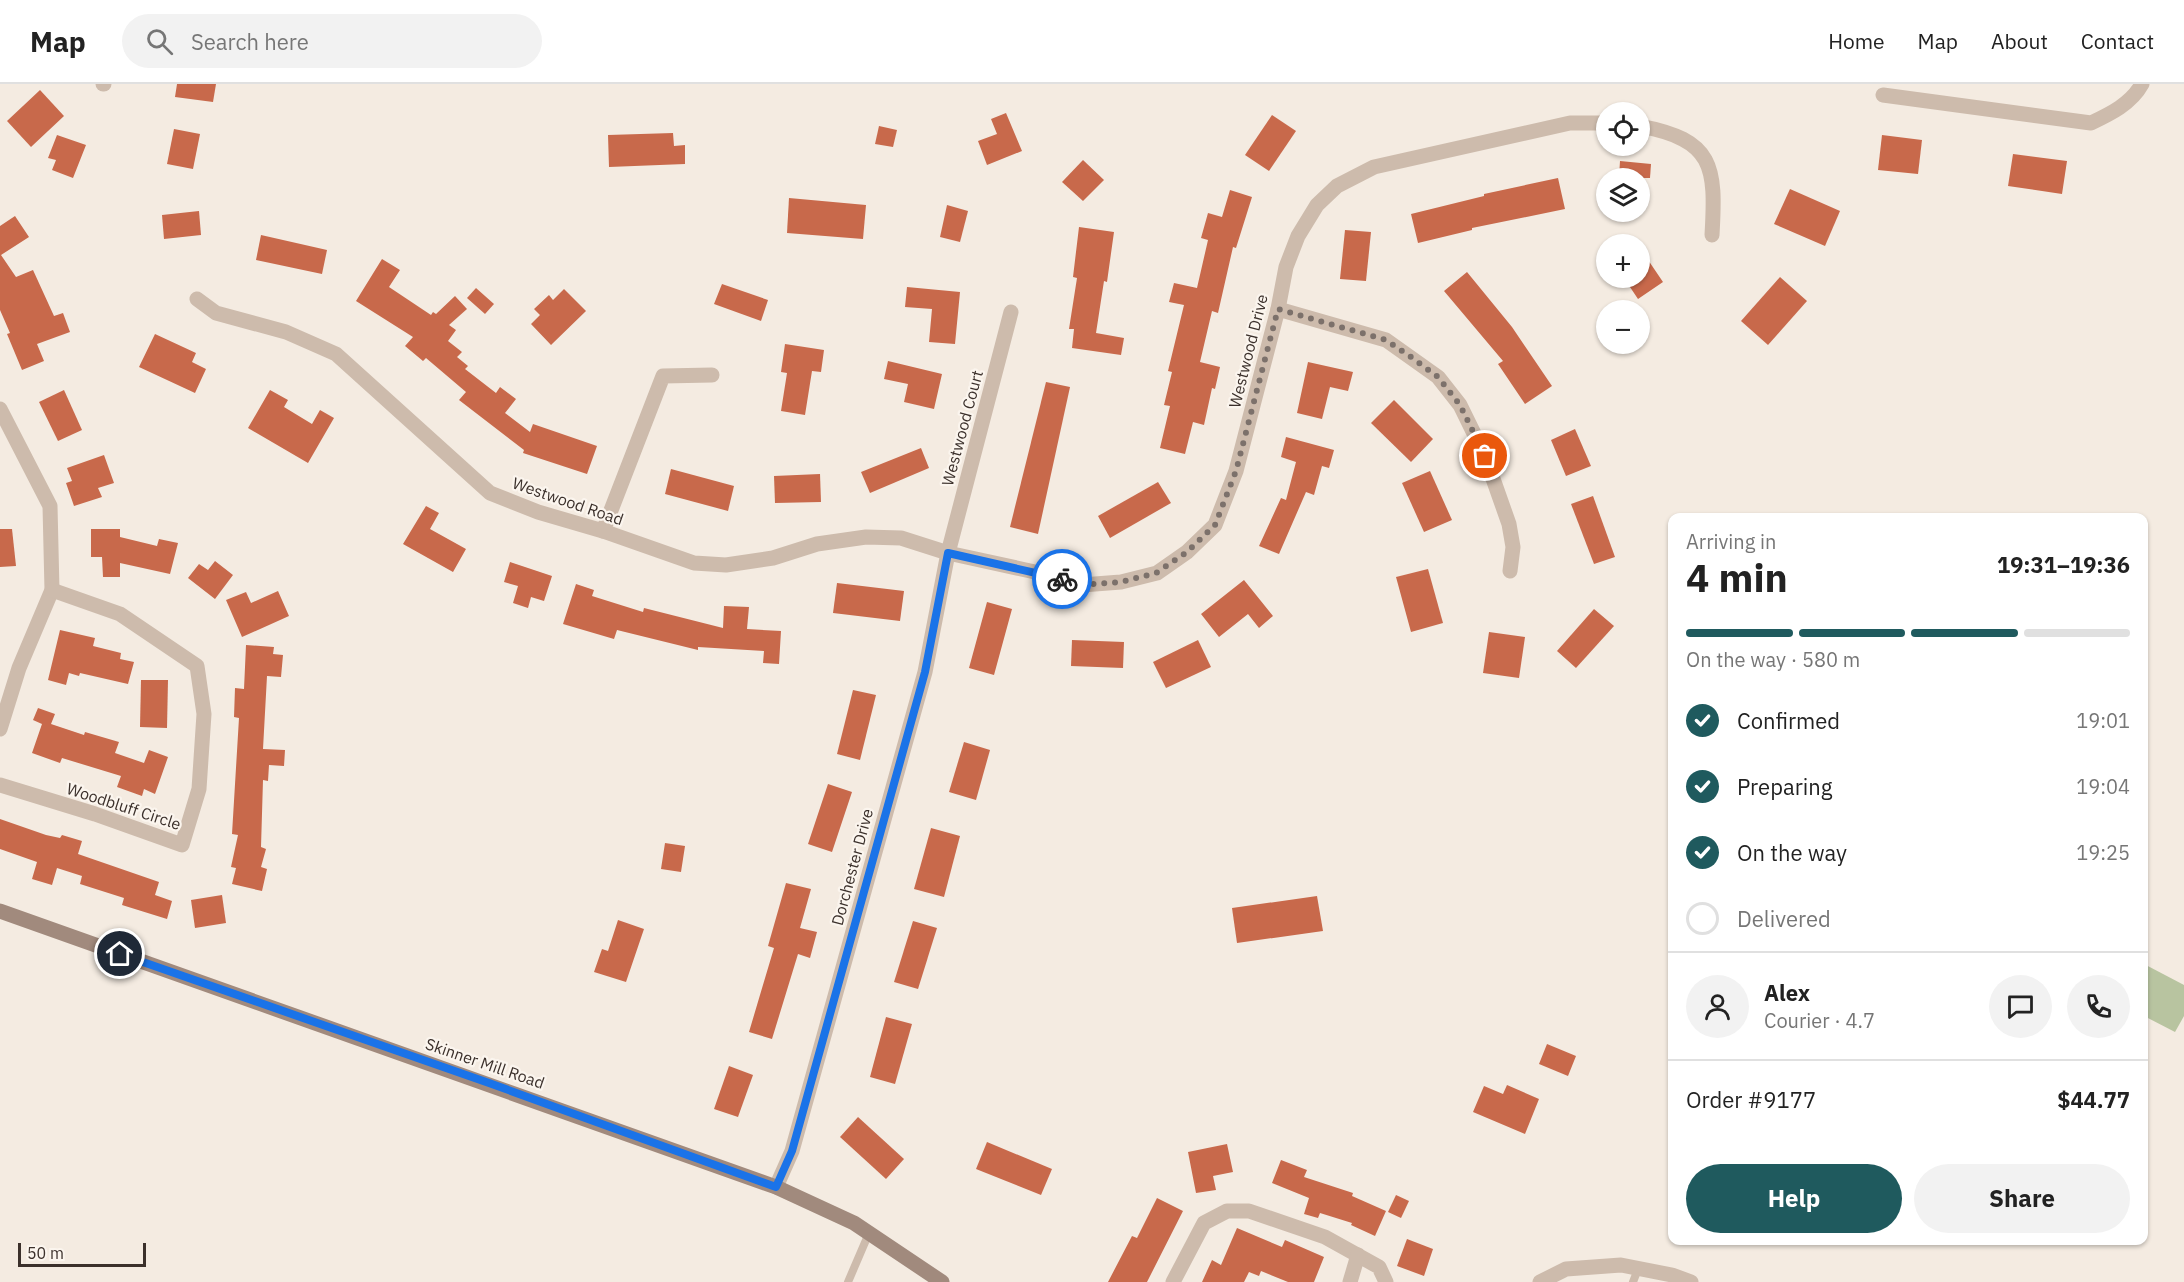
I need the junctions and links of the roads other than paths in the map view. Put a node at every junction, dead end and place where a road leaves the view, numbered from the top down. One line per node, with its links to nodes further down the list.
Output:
1 (2142, 84): 2 (street)
2 (1883, 95)
3 (1596, 123): 7 (street, Westwood Drive)
4 (1650, 129): 5 (street)
5 (1712, 235)
6 (197, 298): 11 (street, Westwood Road)
7 (1278, 309): 12 (street, Westwood Drive); 13 (street)
8 (1011, 312): 12 (street, Westwood Court)
9 (712, 375): 11 (street)
10 (0, 409): 14 (street)
11 (603, 531): 12 (street, Westwood Road)
12 (948, 553): 18 (street, Dorchester Drive)
13 (1510, 572)
14 (52, 590): 15 (street); 16 (street, Woodbluff Circle)
15 (0, 729)
16 (0, 785)
17 (0, 911): 18 (street, Skinner Mill Road)
18 (776, 1187): 19 (street, Skinner Mill Road)
19 (869, 1233): 22 (lane); 23 (street, Skinner Mill Road)
20 (1358, 1255): 24 (street); 25 (street); 26 (street)
21 (1636, 1275): 27 (street); 28 (street)
22 (848, 1282)
23 (942, 1282)
24 (1173, 1282)
25 (1350, 1282)
26 (1386, 1282)
27 (1540, 1282)
28 (1692, 1282)

